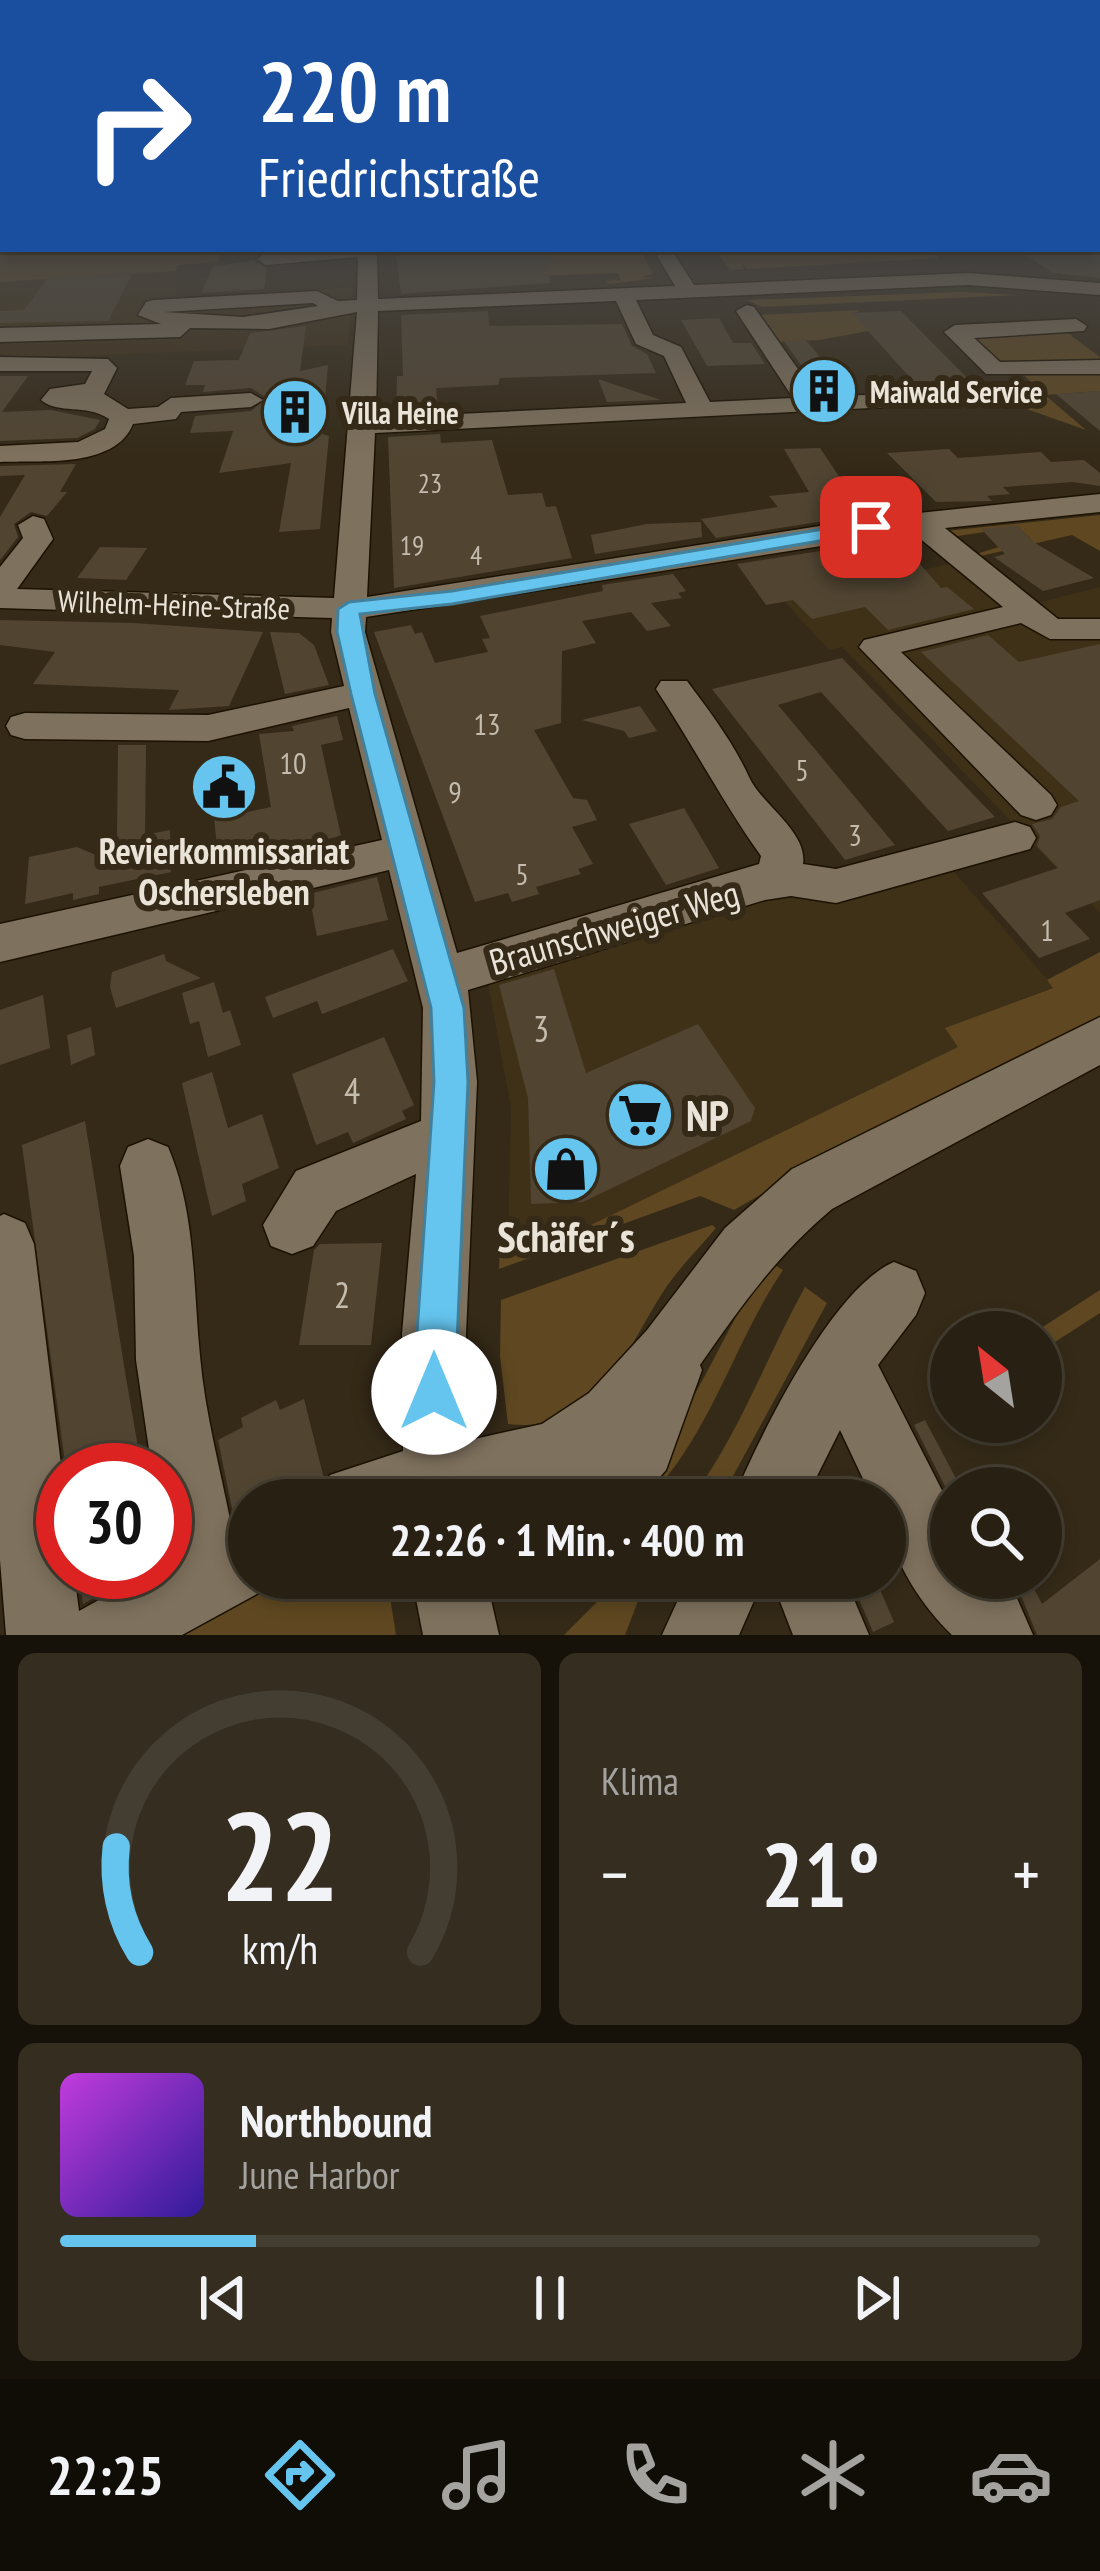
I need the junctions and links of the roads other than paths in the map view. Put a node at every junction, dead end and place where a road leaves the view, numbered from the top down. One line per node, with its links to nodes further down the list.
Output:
1 (188, 303): 10 (street)
2 (328, 303): 10 (street)
3 (368, 303): 11 (street)
4 (443, 303): 11 (street)
5 (462, 303): 6 (street)
6 (588, 303)
7 (628, 303): 20 (street)
8 (766, 303): 19 (street)
9 (1046, 303): 12 (street)
10 (334, 307): 11 (street)
11 (368, 313): 13 (street); 22 (street)
12 (1076, 326): 14 (street); 16 (street)
13 (0, 335)
14 (1100, 344)
15 (0, 364): 21 (street)
16 (1100, 368)
17 (909, 399): 19 (street)
18 (251, 400): 21 (street)
19 (810, 404): 20 (street)
20 (702, 410): 22 (street)
21 (123, 417): 23 (street)
22 (364, 426): 28 (street)
23 (0, 454)
24 (1100, 503): 25 (street, Wilhelm-Heine-Straße)
25 (917, 521): 28 (street, Wilhelm-Heine-Straße); 29 (street)
26 (33, 525): 27 (street)
27 (0, 593): 28 (street, Wilhelm-Heine-Straße)
28 (349, 609): 32 (street)
29 (1028, 610): 30 (street); 35 (street)
30 (1100, 629)
31 (674, 688): 35 (street, Braunschweiger Weg)
32 (363, 694): 33 (street); 34 (street)
33 (25, 726)
34 (406, 850): 36 (street); 37 (street)
35 (765, 883): 37 (street, Braunschweiger Weg)
36 (0, 944)
37 (441, 978): 39 (street)
38 (1100, 1039): 44 (street)
39 (448, 1148): 41 (street); 46 (street)
40 (148, 1166): 50 (street)
41 (292, 1225)
42 (4, 1244): 53 (street)
43 (894, 1293): 45 (street)
44 (680, 1341): 47 (street); 48 (street)
45 (841, 1360): 49 (street); 57 (street)
46 (437, 1479)
47 (472, 1479)
48 (612, 1479)
49 (784, 1479)
50 (227, 1570): 54 (street)
51 (717, 1599): 55 (street)
52 (817, 1599): 56 (street)
53 (44, 1635)
54 (107, 1635)
55 (700, 1635)
56 (832, 1635)
57 (995, 1635)

